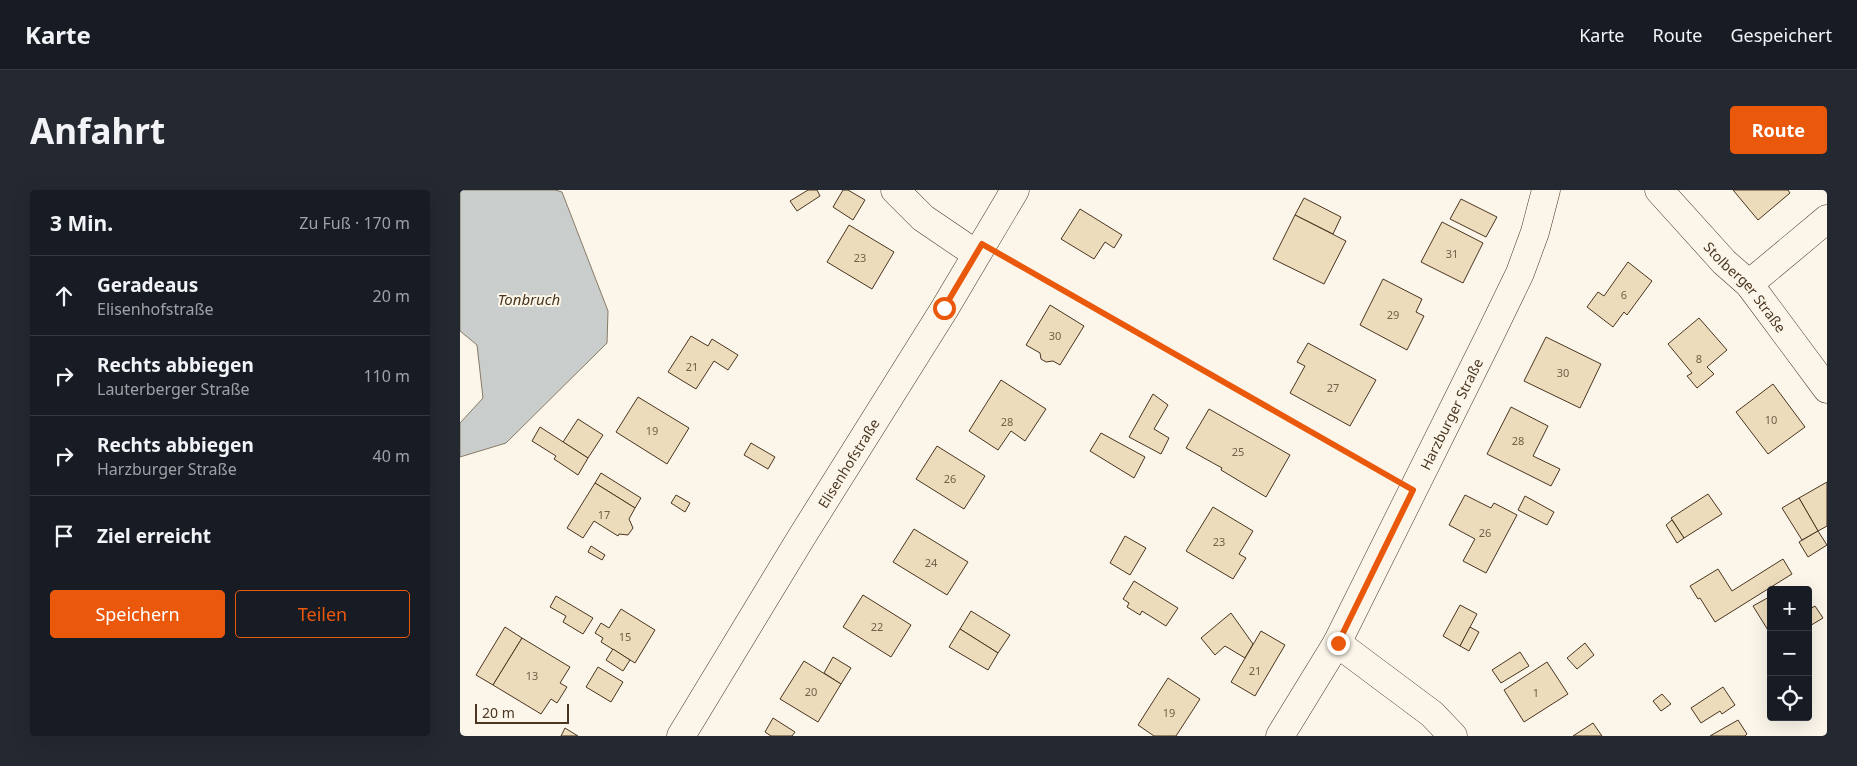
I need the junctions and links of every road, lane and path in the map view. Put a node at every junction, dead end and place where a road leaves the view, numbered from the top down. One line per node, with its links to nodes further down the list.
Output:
1 (894, 190): 6 (street)
2 (1015, 190): 6 (street, Elisenhofstraße)
3 (1546, 190): 9 (street, Harzburger Straße)
4 (1659, 190): 7 (street, Stolberger Straße)
5 (1827, 219): 7 (street)
6 (979, 249): 9 (path); 11 (street, Elisenhofstraße)
7 (1749, 284): 8 (street, Stolberger Straße)
8 (1827, 389)
9 (1413, 490): 10 (street, Harzburger Straße)
10 (1338, 643): 12 (street, Harzburger Straße); 13 (street)
11 (681, 736)
12 (1280, 736)
13 (1453, 736)

